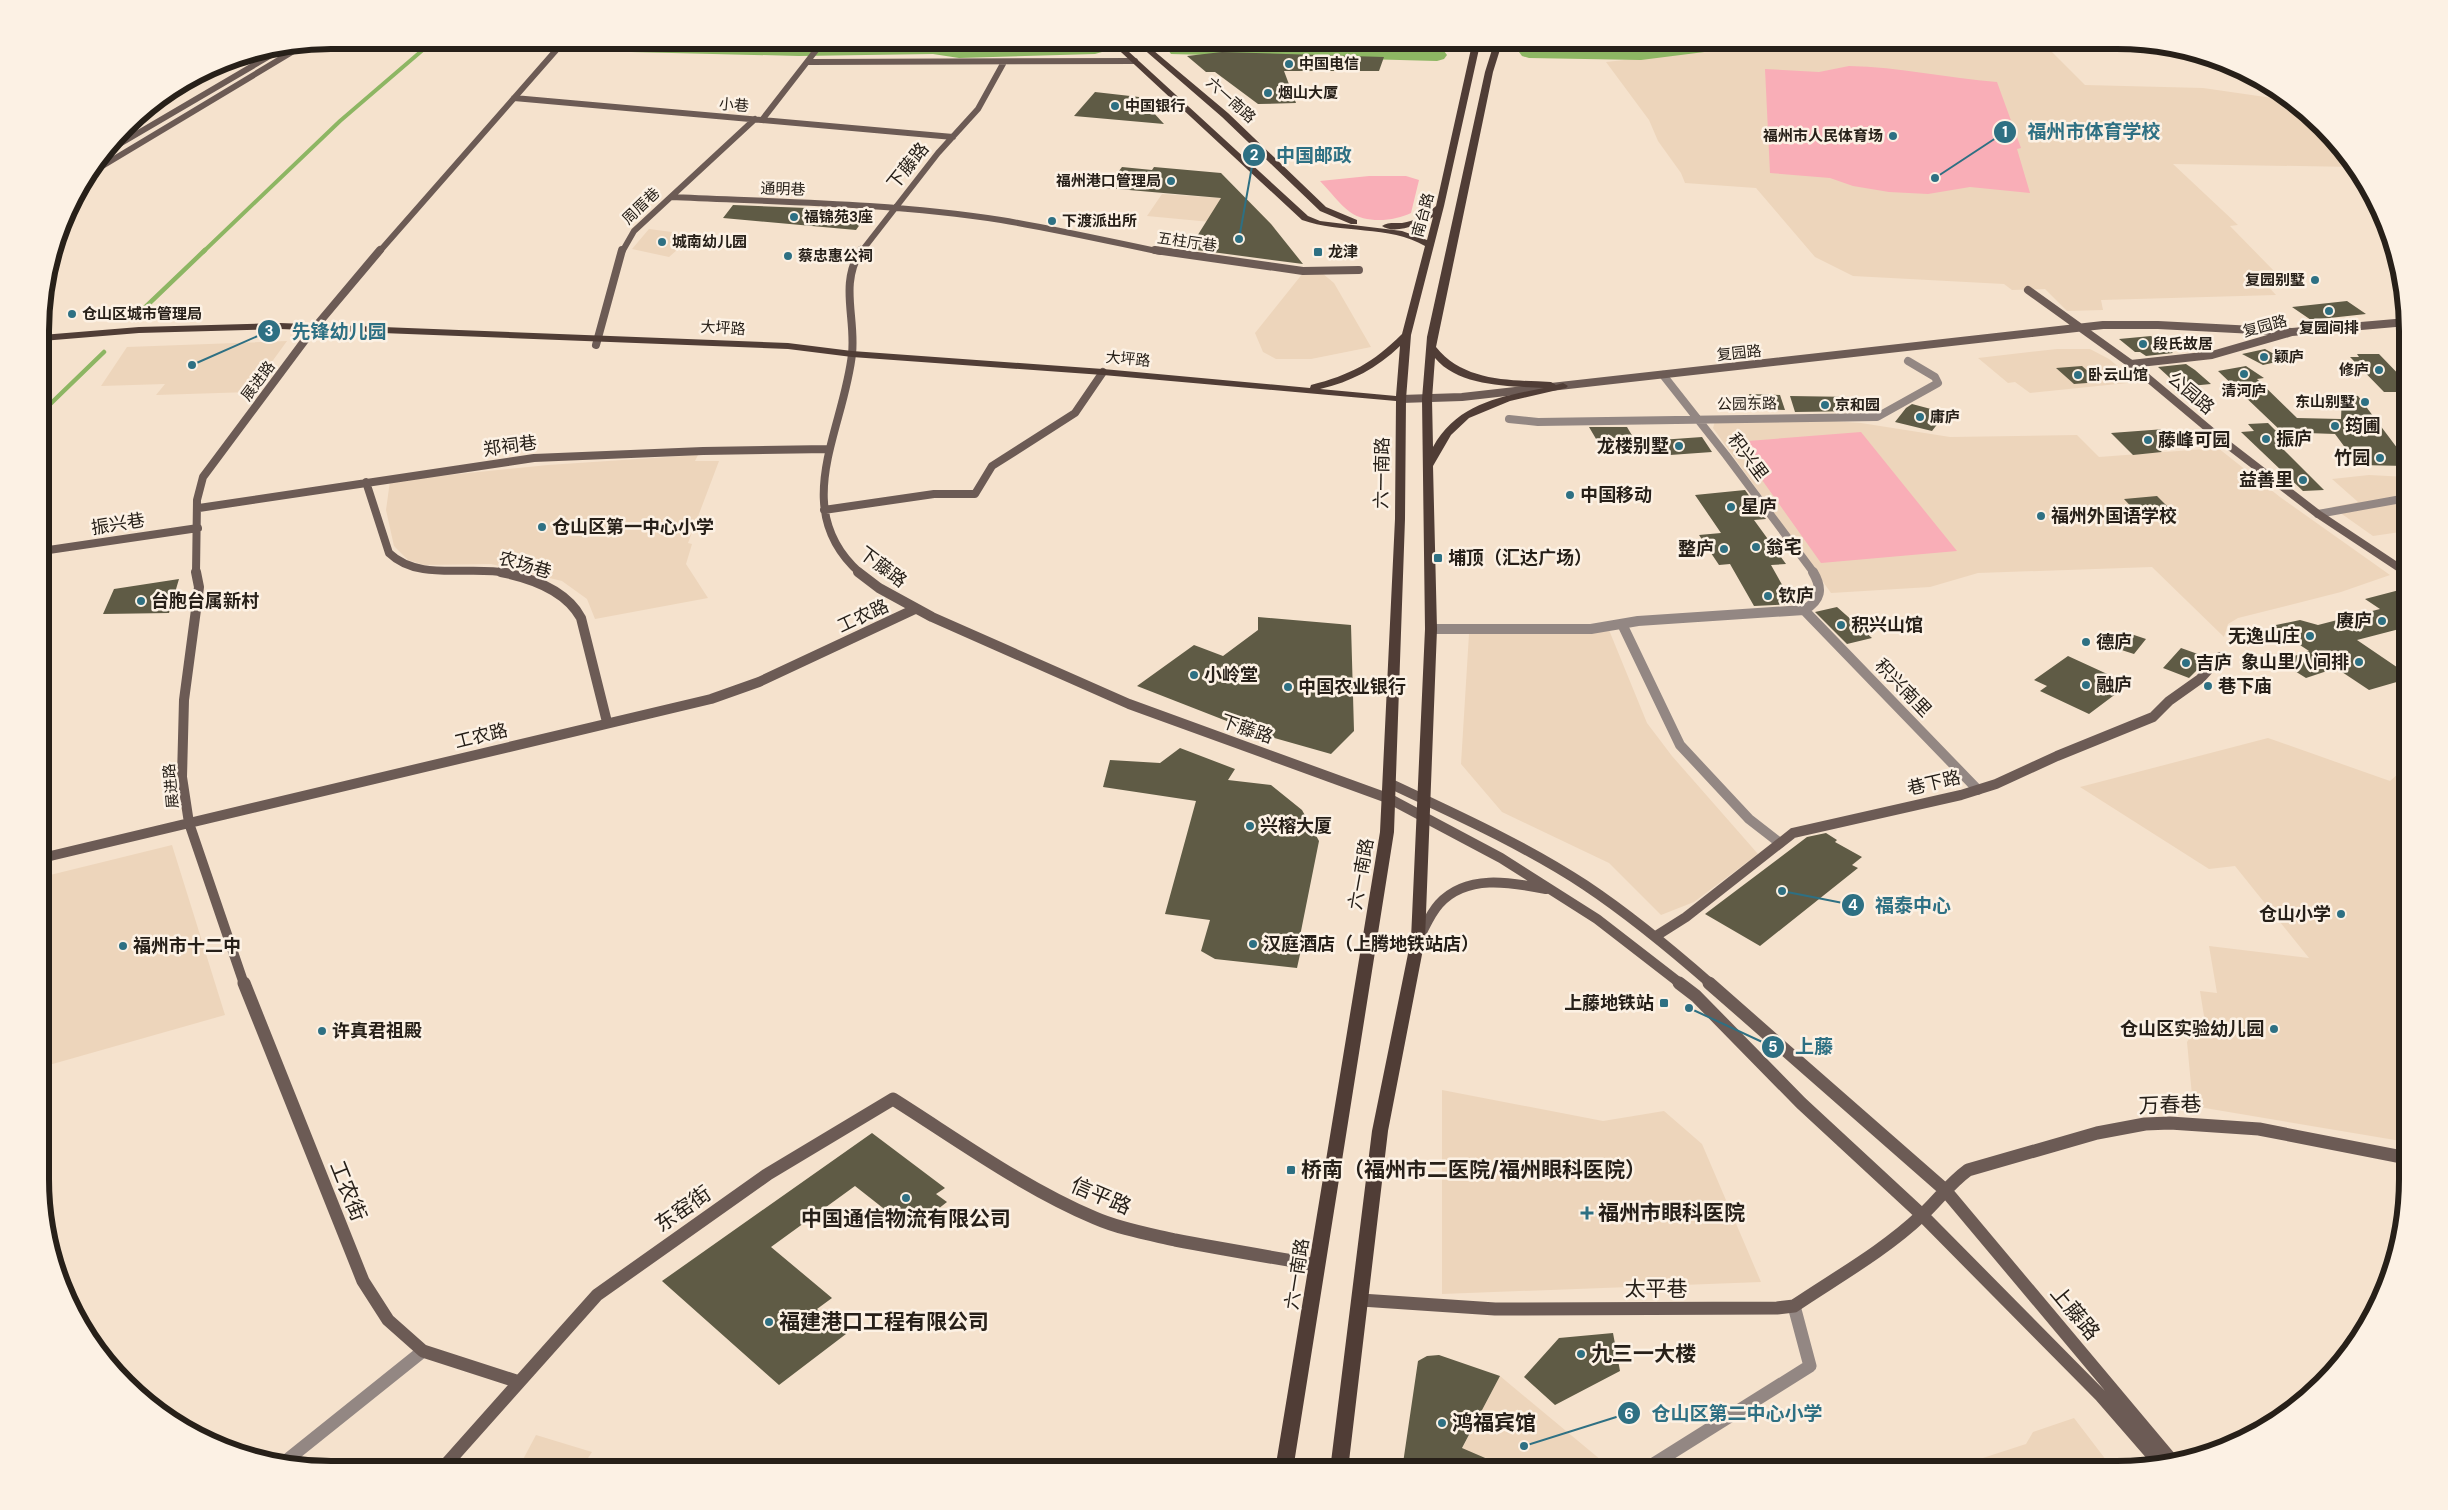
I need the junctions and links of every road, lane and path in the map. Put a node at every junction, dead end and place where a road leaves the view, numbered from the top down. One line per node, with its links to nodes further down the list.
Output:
1 (557, 49): 12 (street, 展进路)
2 (818, 49): 9 (street, 周厝巷)
3 (1122, 49): 10 (main road)
4 (1148, 49): 18 (main road, 六一南路)
5 (1476, 49): 18 (main road, 南台路)
6 (1497, 49): 32 (main road, 南台路)
7 (293, 51): 16 (street)
8 (271, 55): 15 (street)
9 (811, 59): 11 (street); 13 (street, 周厝巷)
10 (1135, 61): 11 (street); 20 (main road)
11 (1004, 62): 14 (street, 下藤路)
12 (514, 98): 13 (street, 小巷); 25 (street, 展进路)
13 (759, 120): 14 (street, 小巷); 17 (street, 周厝巷)
14 (952, 137): 19 (street, 下藤路)
15 (120, 144)
16 (103, 164)
17 (671, 197): 19 (street, 通明巷); 30 (street, 周厝巷)
18 (1440, 205): 20 (main road, 南台路)
19 (895, 208): 21 (street, 五柱厅巷); 33 (street, 下藤路)
20 (1429, 245): 28 (main road, 南台路)
21 (1359, 270)
22 (2028, 290): 24 (street, 公园路)
23 (2399, 323): 26 (street, 复园路)
24 (2080, 328): 26 (street, 复园路); 35 (street, 公园路); 37 (street, 复园路)
25 (314, 329): 27 (main road, 大坪路); 30 (main road, 大坪路); 48 (street, 展进路)
26 (2292, 332): 35 (street, 复园路)
27 (91, 336): 29 (main road); 31 (main road)
28 (1406, 336): 39 (main road); 40 (main road, 南台路)
29 (49, 338)
30 (597, 341): 33 (main road, 大坪路)
31 (49, 343)
32 (1431, 347): 38 (main road); 41 (main road, 南台路)
33 (852, 354): 36 (main road, 大坪路); 44 (street, 下藤路)
34 (1908, 361): 42 (street, 公园东路)
35 (2131, 364): 50 (street, 公园路)
36 (1103, 372): 39 (main road, 大坪路); 49 (street)
37 (1663, 375): 38 (street, 复园路); 42 (street, 积兴里)
38 (1564, 386): 41 (street, 复园路); 45 (main road)
39 (1301, 389): 40 (main road, 大坪路)
40 (1401, 399): 41 (street, 复园路); 60 (main road, 六一南路)
41 (1427, 399): 45 (main road)
42 (1698, 418): 43 (street, 公园东路); 55 (street, 积兴里)
43 (1509, 419)
44 (828, 450): 46 (street, 郑祠巷); 49 (street, 下藤路)
45 (1428, 466): 57 (main road)
46 (366, 482): 48 (street, 郑祠巷); 59 (street, 农场巷)
47 (2399, 499): 50 (street)
48 (199, 508): 51 (street, 展进路)
49 (824, 510): 54 (street, 下藤路)
50 (2318, 514): 53 (street, 公园路)
51 (198, 528): 52 (street, 振兴巷); 65 (street, 展进路)
52 (49, 550)
53 (2399, 568)
54 (915, 609): 59 (street, 工农路); 62 (street, 下藤路)
55 (1804, 610): 56 (street); 61 (street, 积兴南里)
56 (1622, 624): 57 (street); 66 (street)
57 (1431, 629): 63 (main road)
58 (2220, 657): 61 (street, 巷下路)
59 (607, 722): 65 (street, 工农路)
60 (1389, 782): 62 (main road, 六一南路); 63 (street, 上藤路)
61 (1978, 790): 66 (street, 巷下路)
62 (1390, 799): 64 (street, 下藤路); 75 (main road, 六一南路)
63 (1424, 799): 64 (main road); 69 (street, 上藤路)
64 (1424, 819): 68 (street, 下藤路); 70 (main road)
65 (189, 823): 67 (street, 工农路); 78 (street, 工农街)
66 (1780, 843): 69 (street, 巷下路)
67 (49, 856)
68 (1554, 891): 70 (street); 74 (street, 下藤路)
69 (1656, 936): 73 (street, 上藤路)
70 (1418, 939): 76 (main road)
71 (894, 1099): 75 (street, 信平路); 79 (street, 东窑街)
72 (2399, 1156): 73 (street, 万春巷)
73 (1945, 1190): 74 (street, 万春巷); 80 (street, 上藤路)
74 (1922, 1215): 77 (street, 太平巷); 82 (street, 下藤路)
75 (1317, 1265): 84 (main road, 六一南路)
76 (1361, 1300): 77 (street, 太平巷); 85 (main road)
77 (1794, 1306): 86 (street)
78 (423, 1350): 79 (street, 工农街); 81 (street)
79 (519, 1382): 83 (street)
80 (2169, 1457)
81 (289, 1458)
82 (2155, 1459)
83 (449, 1461)
84 (1285, 1461)
85 (1339, 1461)
86 (1658, 1461)

